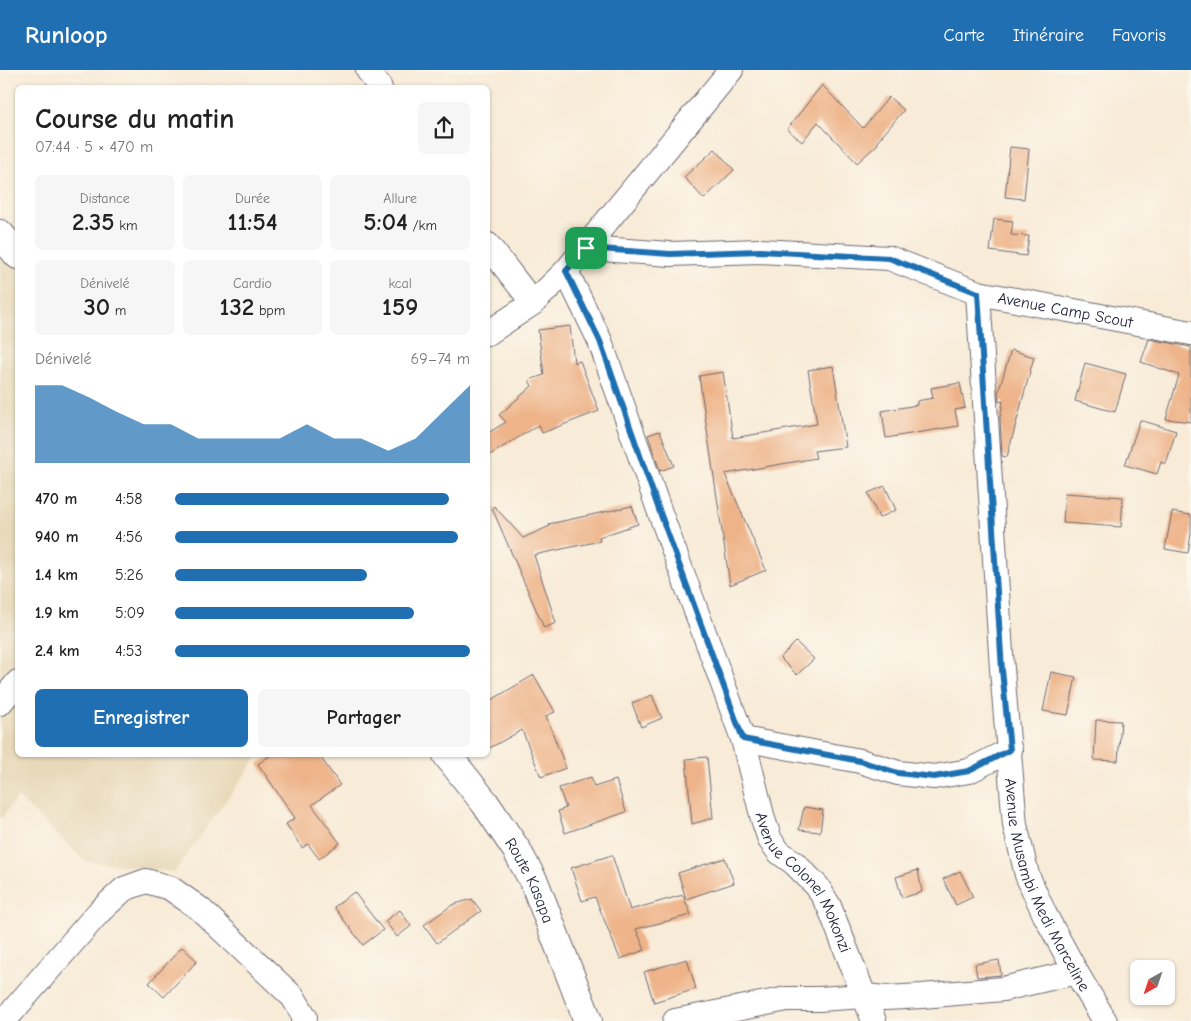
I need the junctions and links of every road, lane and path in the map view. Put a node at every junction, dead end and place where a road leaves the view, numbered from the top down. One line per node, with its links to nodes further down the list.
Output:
1 (368, 70): 3 (street)
2 (731, 70): 5 (street)
3 (378, 85)
4 (0, 234): 7 (main road)
5 (586, 248): 8 (street); 9 (street, Avenue Camp Scout)
6 (490, 249): 10 (street)
7 (15, 252)
8 (566, 271): 10 (street); 15 (street, Avenue Colonel Mokonzi)
9 (978, 293): 12 (street, Avenue Camp Scout); 16 (street, Avenue Musambi Medi Marceline)
10 (533, 303): 11 (street)
11 (490, 332)
12 (1191, 333)
13 (15, 686): 14 (street)
14 (0, 704)
15 (743, 739): 16 (street); 19 (street, Avenue Colonel Mokonzi)
16 (1010, 750): 18 (street, Avenue Musambi Medi Marceline)
17 (449, 757): 22 (main road, Route Kasapa)
18 (1076, 972): 19 (street); 25 (street, Avenue Musambi Medi Marceline)
19 (864, 996): 23 (street); 24 (street, Avenue Colonel Mokonzi)
20 (4, 1021): 21 (street)
21 (304, 1021)
22 (588, 1021)
23 (675, 1021)
24 (874, 1021)
25 (1105, 1021)

